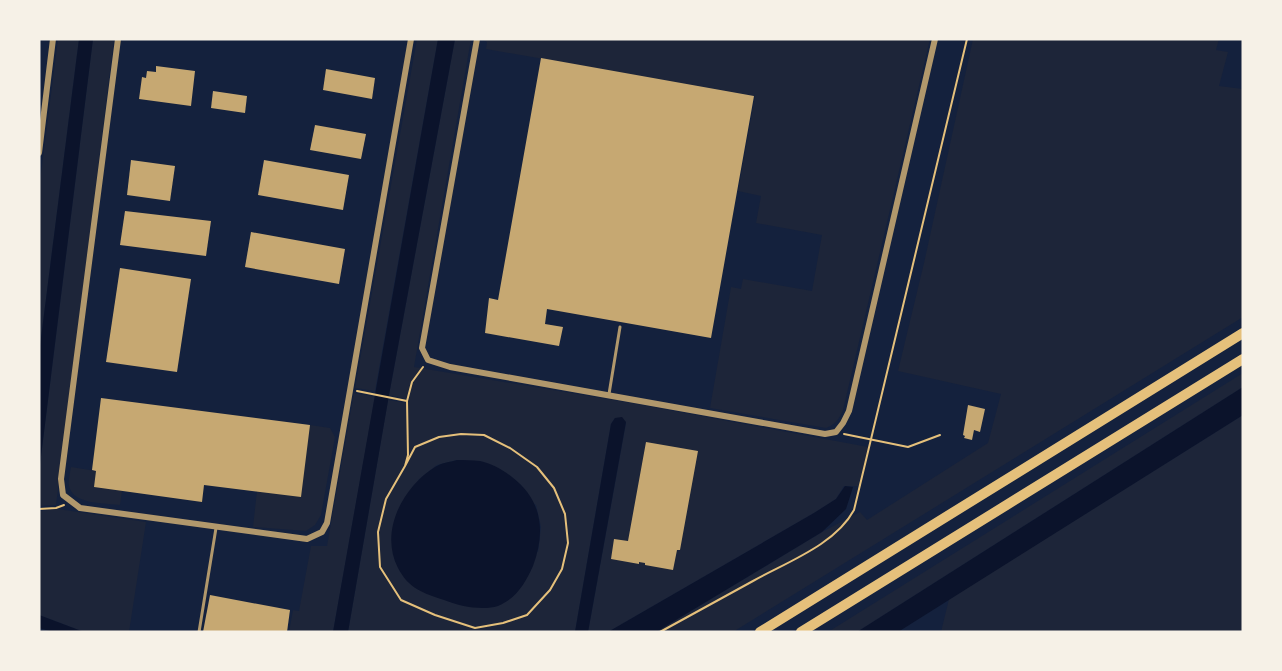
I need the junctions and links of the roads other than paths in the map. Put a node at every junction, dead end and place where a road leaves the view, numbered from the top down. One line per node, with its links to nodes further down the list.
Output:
1 (53, 39): 6 (street)
2 (118, 39): 11 (street)
3 (411, 39): 11 (street)
4 (477, 39): 10 (street)
5 (935, 39): 10 (street)
6 (39, 153)
7 (620, 327): 10 (lane)
8 (1243, 333): 13 (highway)
9 (1243, 358): 14 (highway)
10 (608, 395)
11 (217, 526): 12 (lane)
12 (199, 632)
13 (760, 632)
14 (801, 632)

